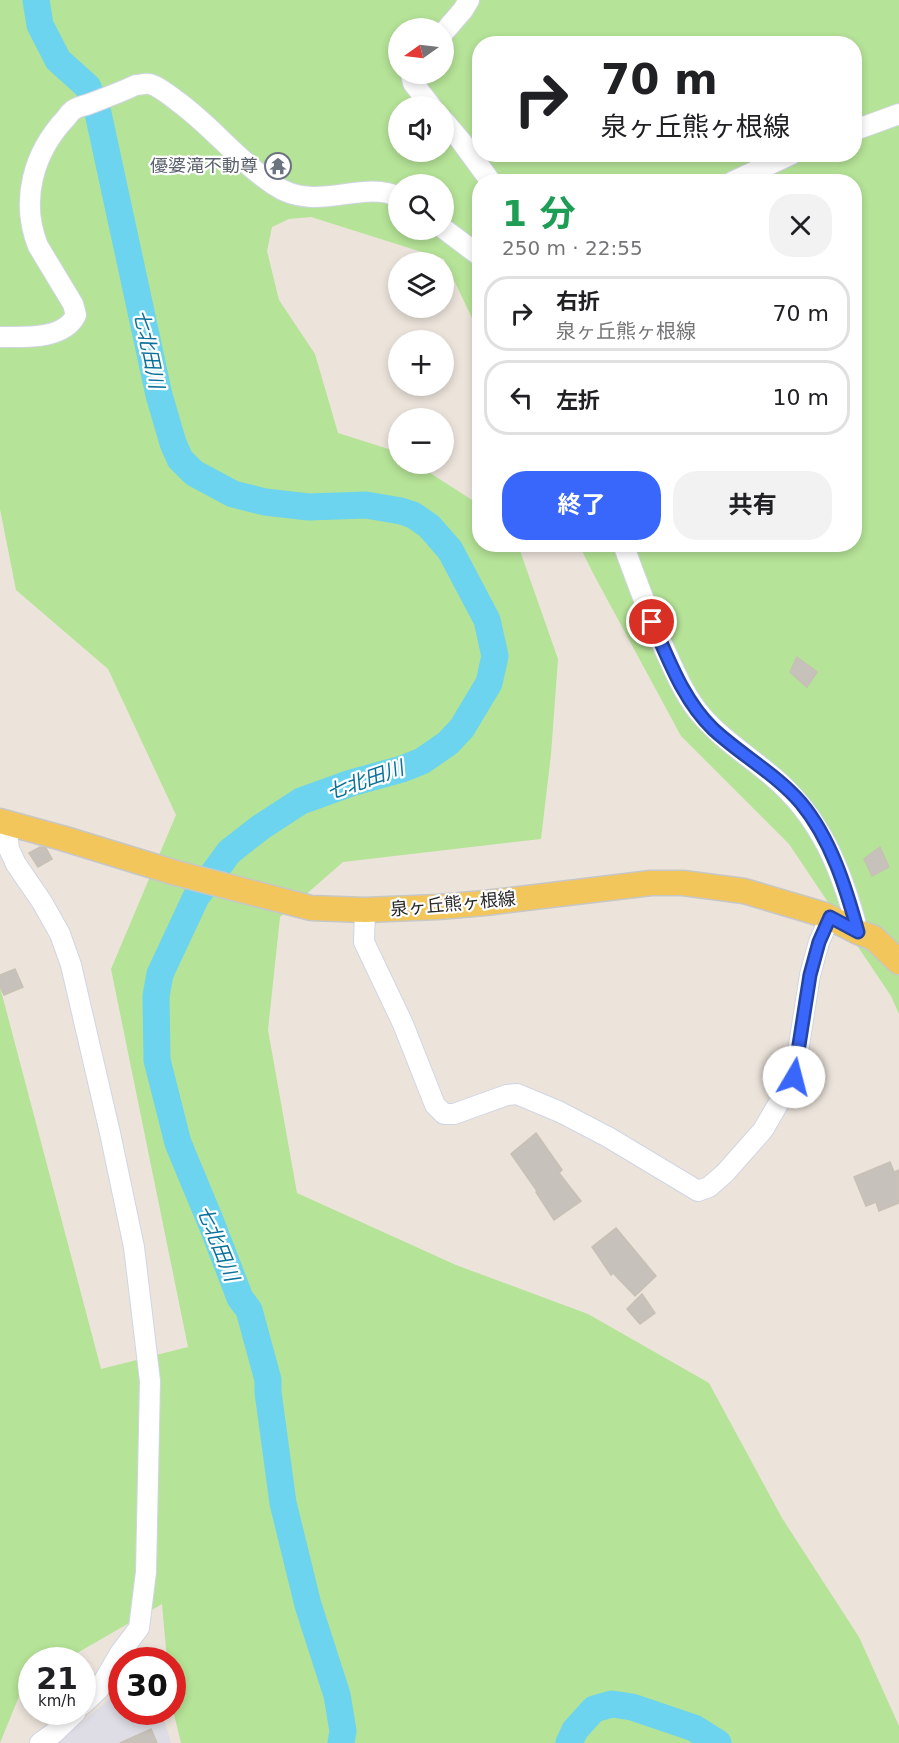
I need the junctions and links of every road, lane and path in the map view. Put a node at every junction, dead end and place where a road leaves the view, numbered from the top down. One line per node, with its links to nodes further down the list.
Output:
1 (469, 0): 2 (street)
2 (454, 20)
3 (414, 84): 4 (street)
4 (423, 96)
5 (899, 114): 6 (street)
6 (862, 127)
7 (454, 133): 8 (street)
8 (472, 157)
9 (775, 162): 10 (street)
10 (749, 174)
11 (388, 192): 14 (street)
12 (454, 236): 13 (street)
13 (472, 250)
14 (0, 337)
15 (626, 552): 19 (street)
16 (3, 822): 17 (main road, 泉ヶ丘熊ヶ根線); 21 (street)
17 (365, 910): 18 (main road, 泉ヶ丘熊ヶ根線); 18 (street)
18 (830, 917): 19 (main road, 泉ヶ丘熊ヶ根線)
19 (858, 932): 20 (main road, 泉ヶ丘熊ヶ根線)
20 (899, 962)
21 (96, 1692)
22 (62, 1725): 23 (street)
23 (40, 1743)

